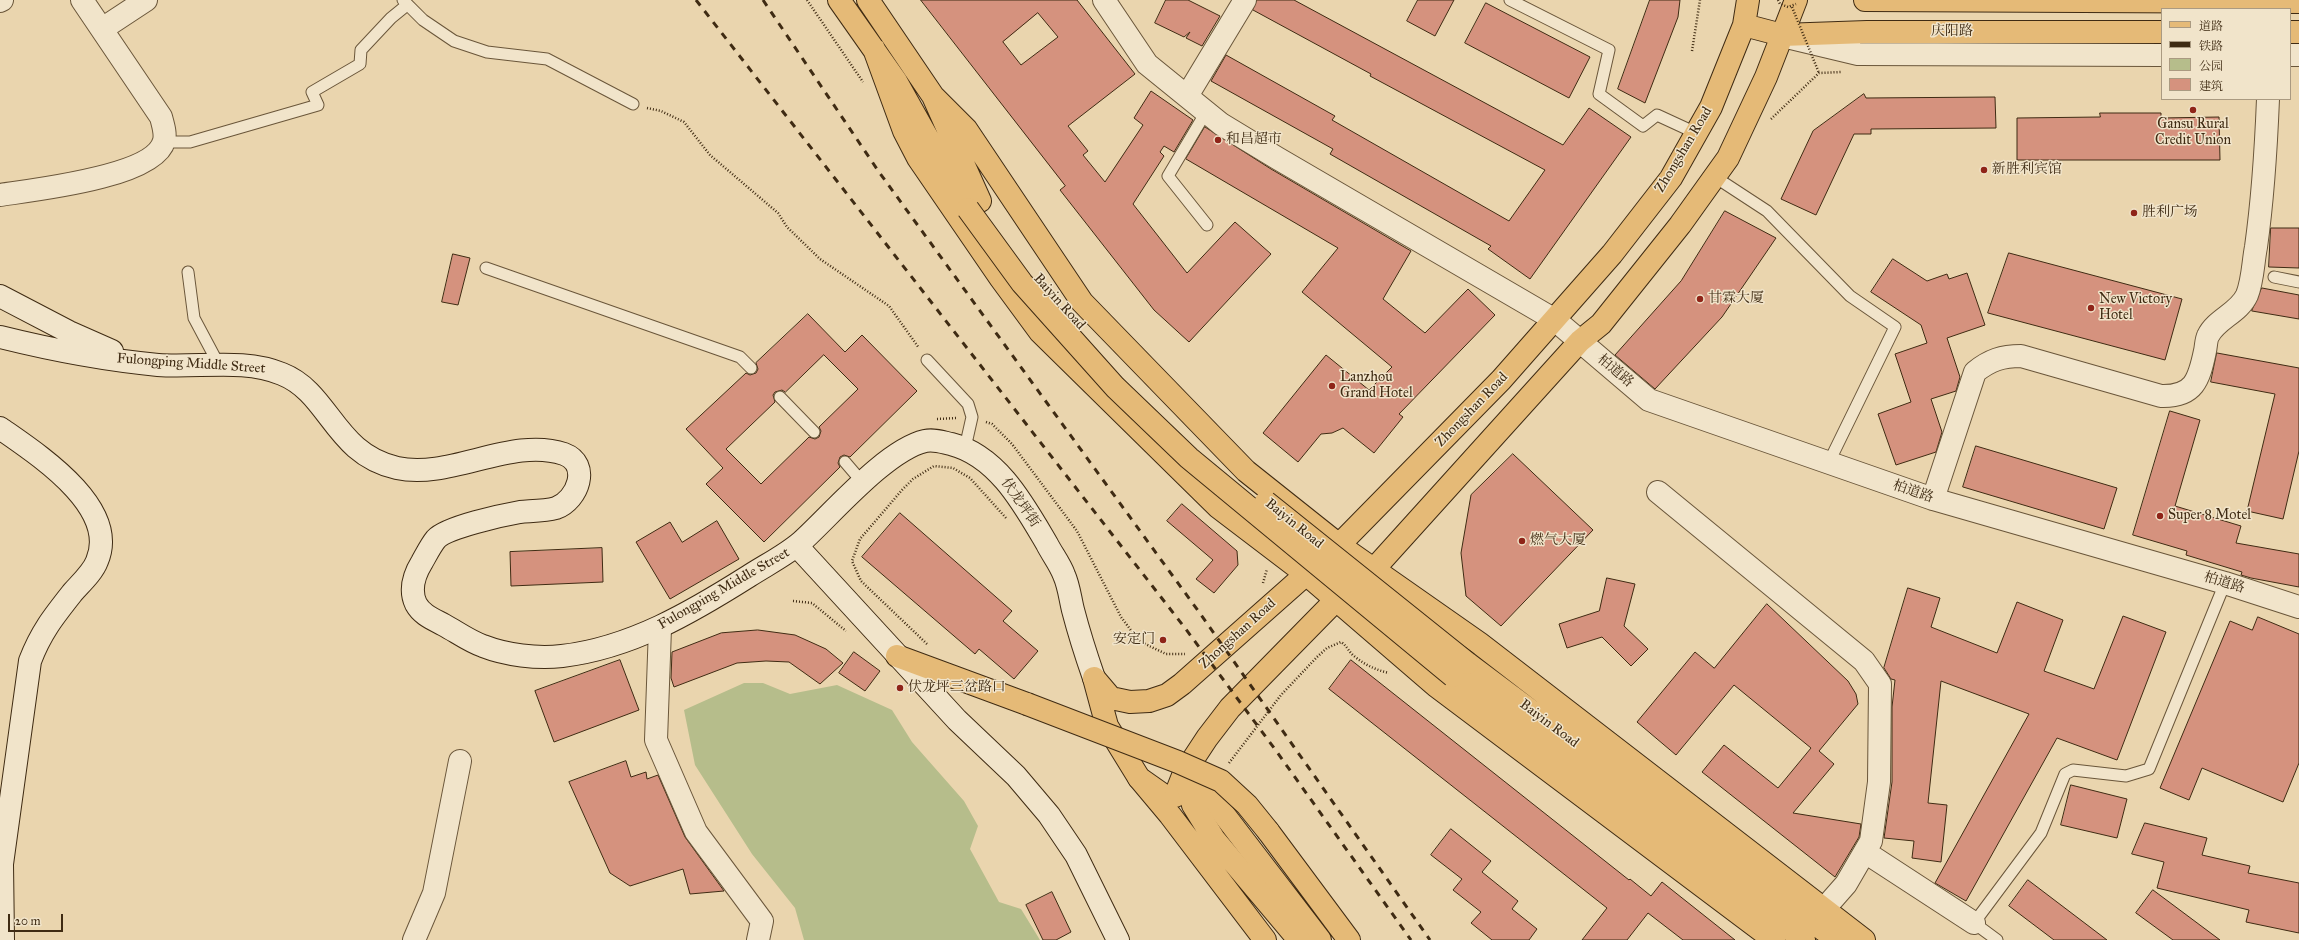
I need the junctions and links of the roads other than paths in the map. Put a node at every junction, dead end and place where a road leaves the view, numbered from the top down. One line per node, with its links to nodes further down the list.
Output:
1 (82, 0): 14 (street)
2 (146, 0): 14 (street)
3 (839, 0): 17 (main road, Baiyin Road)
4 (868, 0): 19 (main road, Baiyin Road)
5 (1104, 0): 20 (street, 柏道路)
6 (1245, 0): 20 (street)
7 (1510, 0): 24 (lane)
8 (1748, 0): 13 (main road, Zhongshan Road)
9 (1865, 0): 10 (main road)
10 (2299, 2)
11 (405, 3): 22 (lane); 25 (lane)
12 (1795, 4): 16 (main road)
13 (1744, 26): 16 (main road, 庆阳路); 24 (main road, Zhongshan Road)
14 (102, 29): 25 (street)
15 (2161, 32): 16 (main road, 庆阳路)
16 (1782, 35): 18 (street); 26 (main road)
17 (874, 49): 28 (main road, Baiyin Road); 54 (main road)
18 (2161, 55)
19 (934, 96): 28 (main road, Baiyin Road); 51 (main road)
20 (1187, 96): 23 (street, 柏道路)
21 (2268, 100): 50 (street)
22 (633, 104)
23 (1206, 112): 29 (lane); 35 (street, 柏道路)
24 (1696, 133): 35 (main road, Zhongshan Road)
25 (164, 142): 27 (street)
26 (1715, 177): 37 (main road); 47 (lane)
27 (0, 195)
28 (974, 205): 77 (main road, Baiyin Road, bridge); 78 (main road, Baiyin Road, bridge)
29 (1207, 225)
30 (486, 268): 41 (lane)
31 (188, 272): 40 (lane)
32 (2274, 277): 33 (lane)
33 (2299, 282)
34 (0, 296): 39 (street)
35 (1555, 320): 37 (street, 柏道路); 51 (main road, Zhongshan Road)
36 (0, 337): 39 (street, Fulongping Middle Street)
37 (1580, 341): 47 (street, 柏道路); 53 (main road)
38 (927, 360): 45 (lane)
39 (142, 363): 40 (street, Fulongping Middle Street)
40 (219, 365): 58 (street, Fulongping Middle Street)
41 (751, 368)
42 (780, 397): 44 (lane)
43 (0, 428): 66 (street)
44 (814, 432)
45 (965, 448): 48 (street, 伏龙坪街); 60 (street, 伏龙坪街)
46 (845, 462): 48 (lane)
47 (1829, 462): 50 (street, 柏道路)
48 (863, 482): 52 (street, 伏龙坪街)
49 (1658, 492): 64 (street)
50 (1933, 499): 55 (street, 柏道路)
51 (1339, 545): 53 (main road); 54 (main road, Zhongshan Road)
52 (797, 546): 58 (street, Fulongping Middle Street); 59 (street)
53 (1374, 569): 56 (main road); 65 (main road)
54 (1306, 574): 56 (main road); 60 (main road, Zhongshan Road)
55 (2225, 583): 57 (street, 柏道路); 67 (lane)
56 (1336, 600): 62 (main road); 76 (main road)
57 (2299, 607)
58 (660, 628): 70 (street)
59 (897, 656): 71 (street); 75 (main road, bridge)
60 (1094, 678): 63 (main road)
61 (460, 761): 69 (street)
62 (1184, 773): 63 (main road); 73 (main road); 74 (main road)
63 (1139, 778): 72 (main road)
64 (1865, 852): 65 (street); 67 (street)
65 (1824, 908): 79 (main road)
66 (1, 911): 68 (street)
67 (1974, 923): 80 (lane)
68 (3, 940)
69 (414, 940)
70 (758, 940)
71 (1118, 940)
72 (1265, 940)
73 (1300, 940)
74 (1320, 940)
75 (1349, 940)
76 (1774, 940)
77 (1804, 940)
78 (1837, 940)
79 (1864, 940)
80 (1997, 940)

